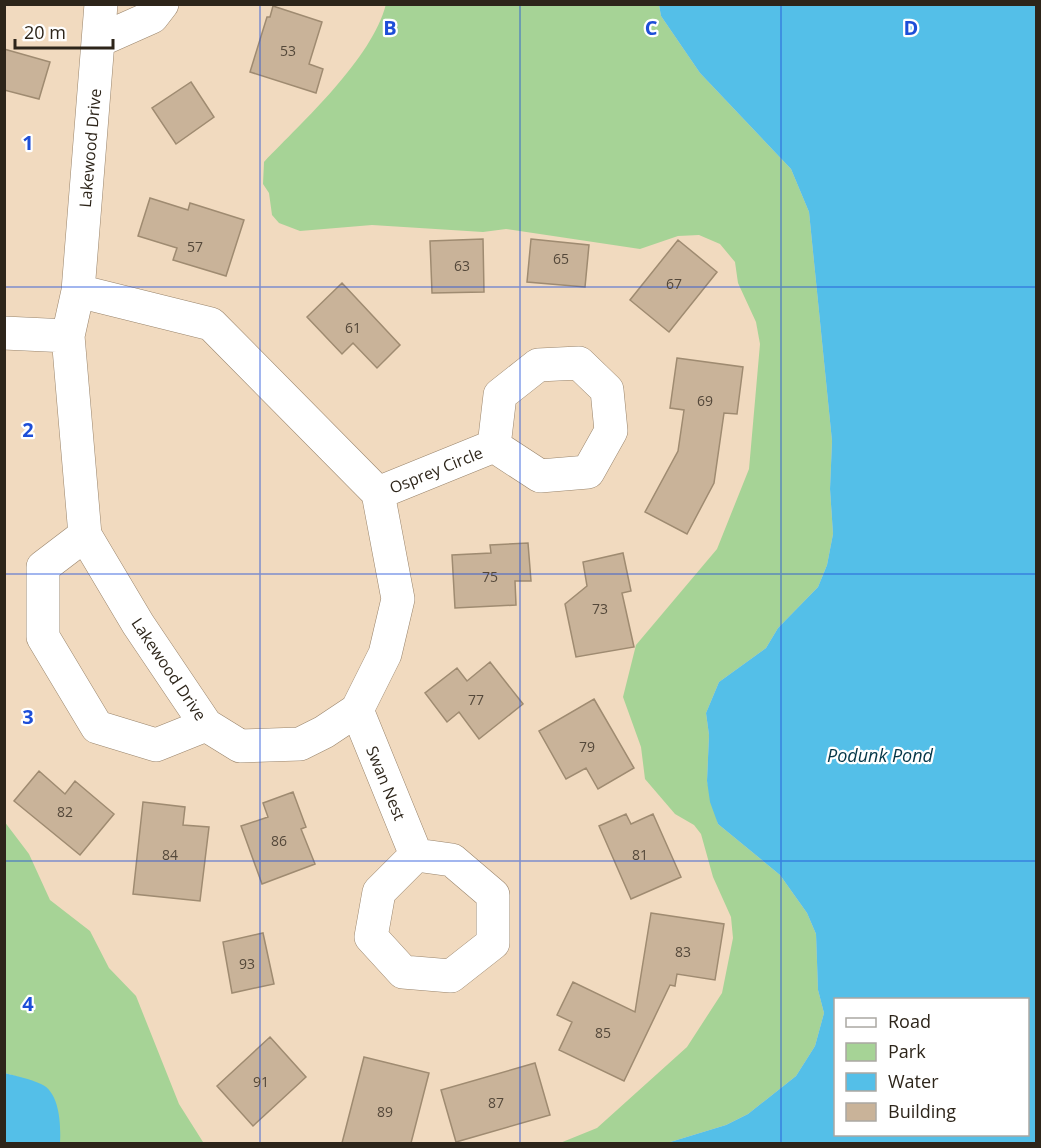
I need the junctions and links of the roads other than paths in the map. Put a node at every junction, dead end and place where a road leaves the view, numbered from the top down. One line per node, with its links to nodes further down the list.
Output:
1 (101, 4): 3 (street, Lakewood Drive)
2 (162, 4): 3 (street)
3 (98, 41): 4 (street, Lakewood Drive)
4 (78, 291): 6 (street, Lakewood Drive); 8 (street)
5 (4, 333): 6 (street)
6 (68, 336): 9 (street, Lakewood Drive)
7 (494, 446): 8 (street, Osprey Circle)
8 (378, 493): 10 (street)
9 (85, 535): 11 (street, Lakewood Drive); 11 (street)
10 (357, 710): 11 (street, Lakewood Drive); 12 (street, Swan Nest)
11 (206, 725)
12 (416, 855)

